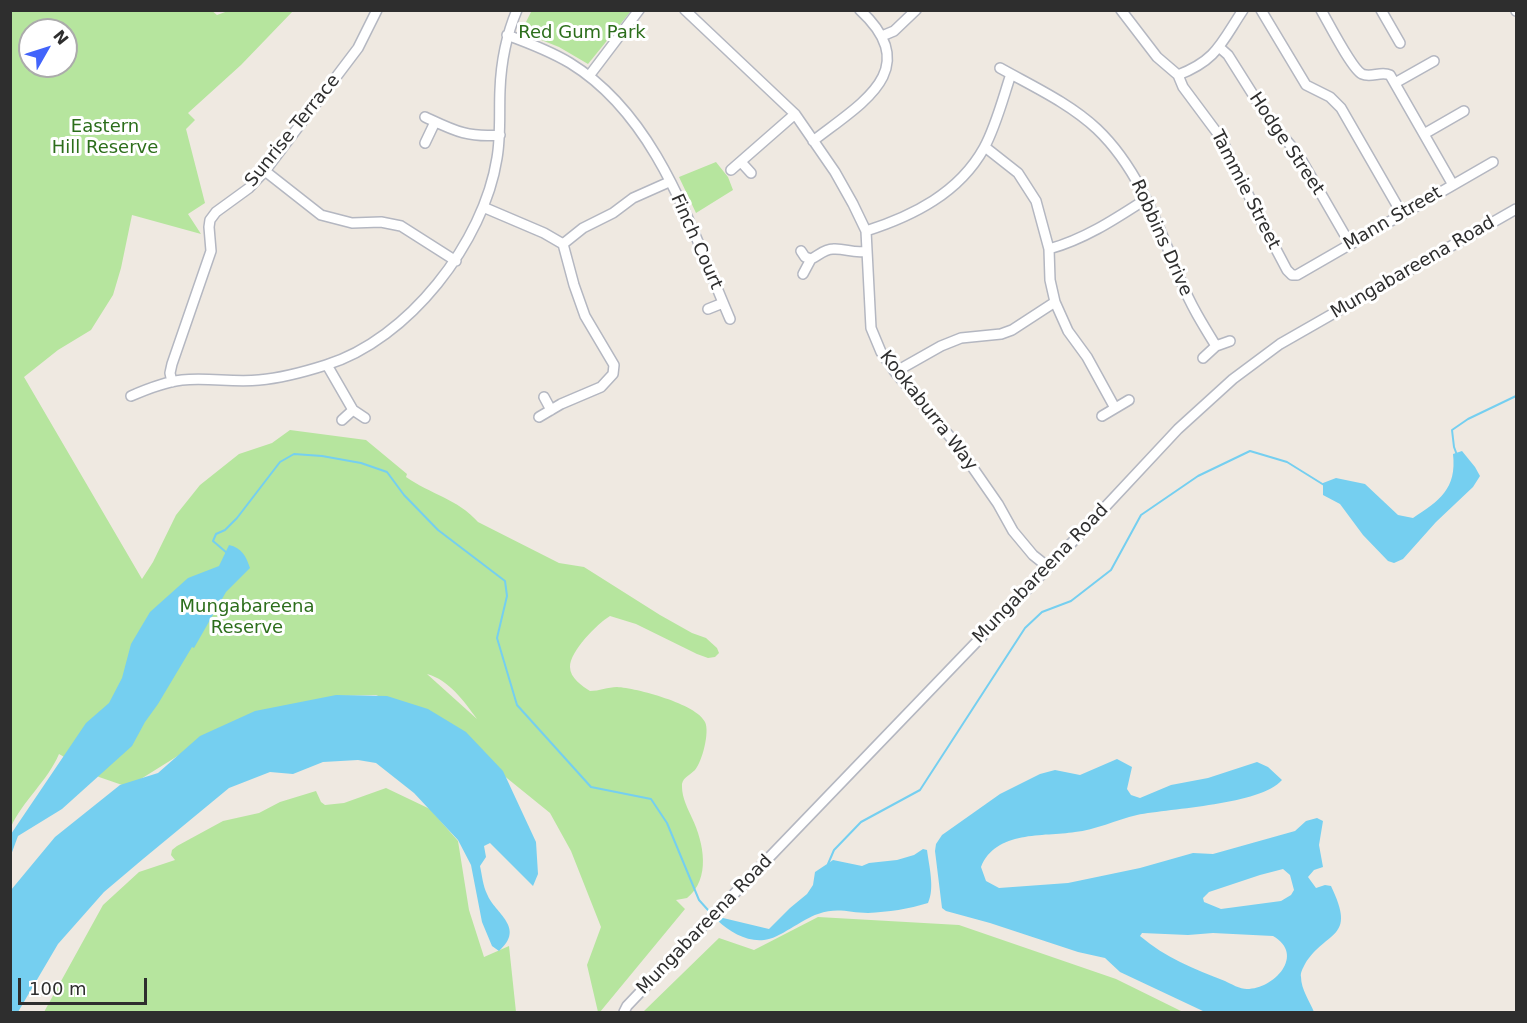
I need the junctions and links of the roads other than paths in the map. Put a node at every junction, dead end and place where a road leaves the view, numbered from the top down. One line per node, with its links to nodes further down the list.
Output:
1 (377, 10): 34 (street, Sunrise Terrace)
2 (517, 10): 12 (street)
3 (639, 10): 20 (street)
4 (685, 10): 23 (street, Kookaburra Way)
5 (860, 10): 13 (street)
6 (916, 10): 13 (street)
7 (1121, 10): 19 (street, Tammie Street)
8 (1243, 10): 15 (street)
9 (1261, 10): 41 (street)
10 (1321, 10): 21 (street)
11 (1381, 10): 14 (street)
12 (507, 35): 20 (street, Finch Court); 27 (street)
13 (882, 36): 28 (street)
14 (1400, 43)
15 (1219, 47): 19 (street); 44 (street, Hodge Street)
16 (1434, 61): 21 (street)
17 (1000, 68): 18 (street, Robbins Drive)
18 (1011, 74): 30 (street); 38 (street, Robbins Drive)
19 (1178, 75): 51 (street, Tammie Street)
20 (589, 76): 36 (street, Finch Court)
21 (1395, 83): 26 (street)
22 (1464, 111): 26 (street)
23 (795, 114): 28 (street, Kookaburra Way); 31 (street)
24 (425, 117): 25 (street)
25 (435, 122): 27 (street); 29 (street)
26 (1424, 134): 37 (street)
27 (500, 135): 39 (street)
28 (813, 141): 42 (street, Kookaburra Way)
29 (425, 143)
30 (985, 147): 42 (street); 45 (street)
31 (741, 162): 33 (street); 35 (street)
32 (1493, 162): 37 (street, Mann Street)
33 (731, 170)
34 (265, 171): 49 (street); 61 (street, Sunrise Terrace)
35 (751, 173)
36 (669, 182): 43 (street); 53 (street, Finch Court)
37 (1453, 185): 41 (street, Mann Street)
38 (1146, 199): 45 (street); 57 (street, Robbins Drive)
39 (483, 207): 43 (street); 49 (street)
40 (1516, 209): 72 (street, Mungabareena Road)
41 (1402, 214): 44 (street, Mann Street)
42 (866, 231): 47 (street, Kookaburra Way)
43 (563, 244): 67 (street)
44 (1350, 244): 51 (street, Mann Street)
45 (1049, 249): 52 (street)
46 (801, 251): 48 (street)
47 (867, 251): 48 (street); 60 (street, Kookaburra Way)
48 (811, 259): 50 (street)
49 (456, 261): 59 (street)
50 (803, 274)
51 (1292, 275)
52 (1055, 302): 60 (street); 65 (street)
53 (723, 303): 54 (street, Finch Court); 55 (street, Finch Court)
54 (708, 309)
55 (730, 318)
56 (1230, 341): 57 (street)
57 (1215, 346): 58 (street)
58 (1203, 358)
59 (327, 365): 61 (street); 66 (street)
60 (895, 372): 72 (street, Kookaburra Way)
61 (172, 382): 62 (street)
62 (130, 396)
63 (544, 397): 67 (street)
64 (1130, 400): 65 (street)
65 (1115, 408): 68 (street)
66 (353, 410): 70 (street); 71 (street)
67 (551, 410): 69 (street)
68 (1102, 416)
69 (539, 417)
70 (365, 418)
71 (342, 420)
72 (1048, 567): 73 (street, Mungabareena Road)
73 (624, 1012)

